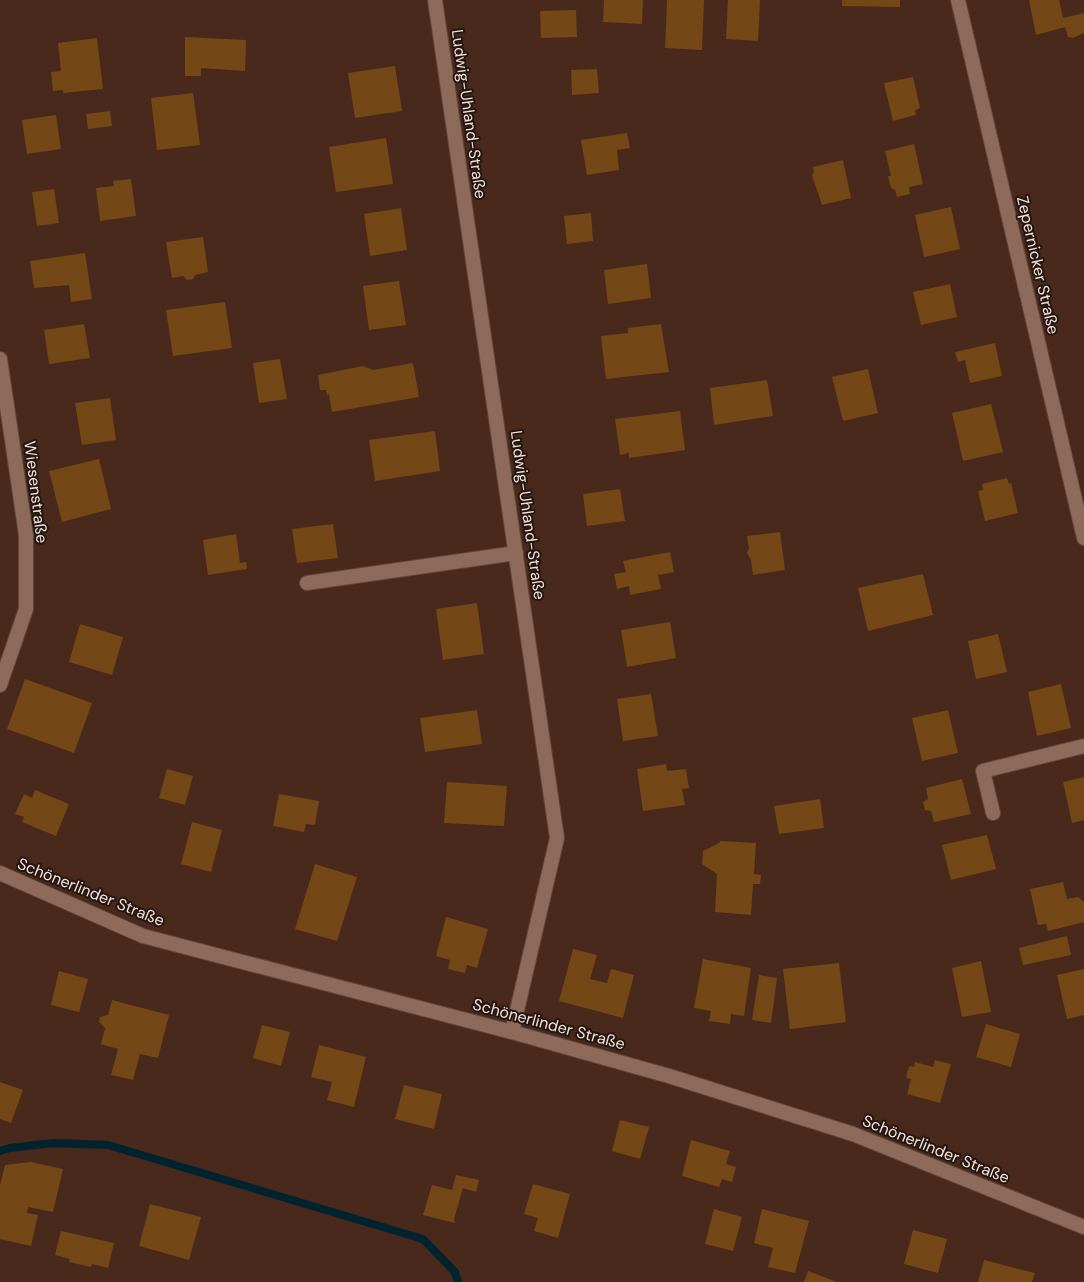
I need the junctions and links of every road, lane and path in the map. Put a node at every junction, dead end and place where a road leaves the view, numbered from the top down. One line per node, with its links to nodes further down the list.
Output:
1 (435, 0): 5 (street, Ludwig-Uhland-Straße)
2 (958, 0): 4 (street, Zepernicker Straße)
3 (0, 359): 7 (street, Wiesenstraße)
4 (1084, 538)
5 (516, 553): 6 (street); 11 (street, Ludwig-Uhland-Straße)
6 (307, 583)
7 (0, 685)
8 (1084, 746): 9 (street)
9 (993, 813)
10 (0, 873): 11 (street, Schönerlinder Straße)
11 (512, 1032): 12 (street, Schönerlinder Straße)
12 (1084, 1227)

